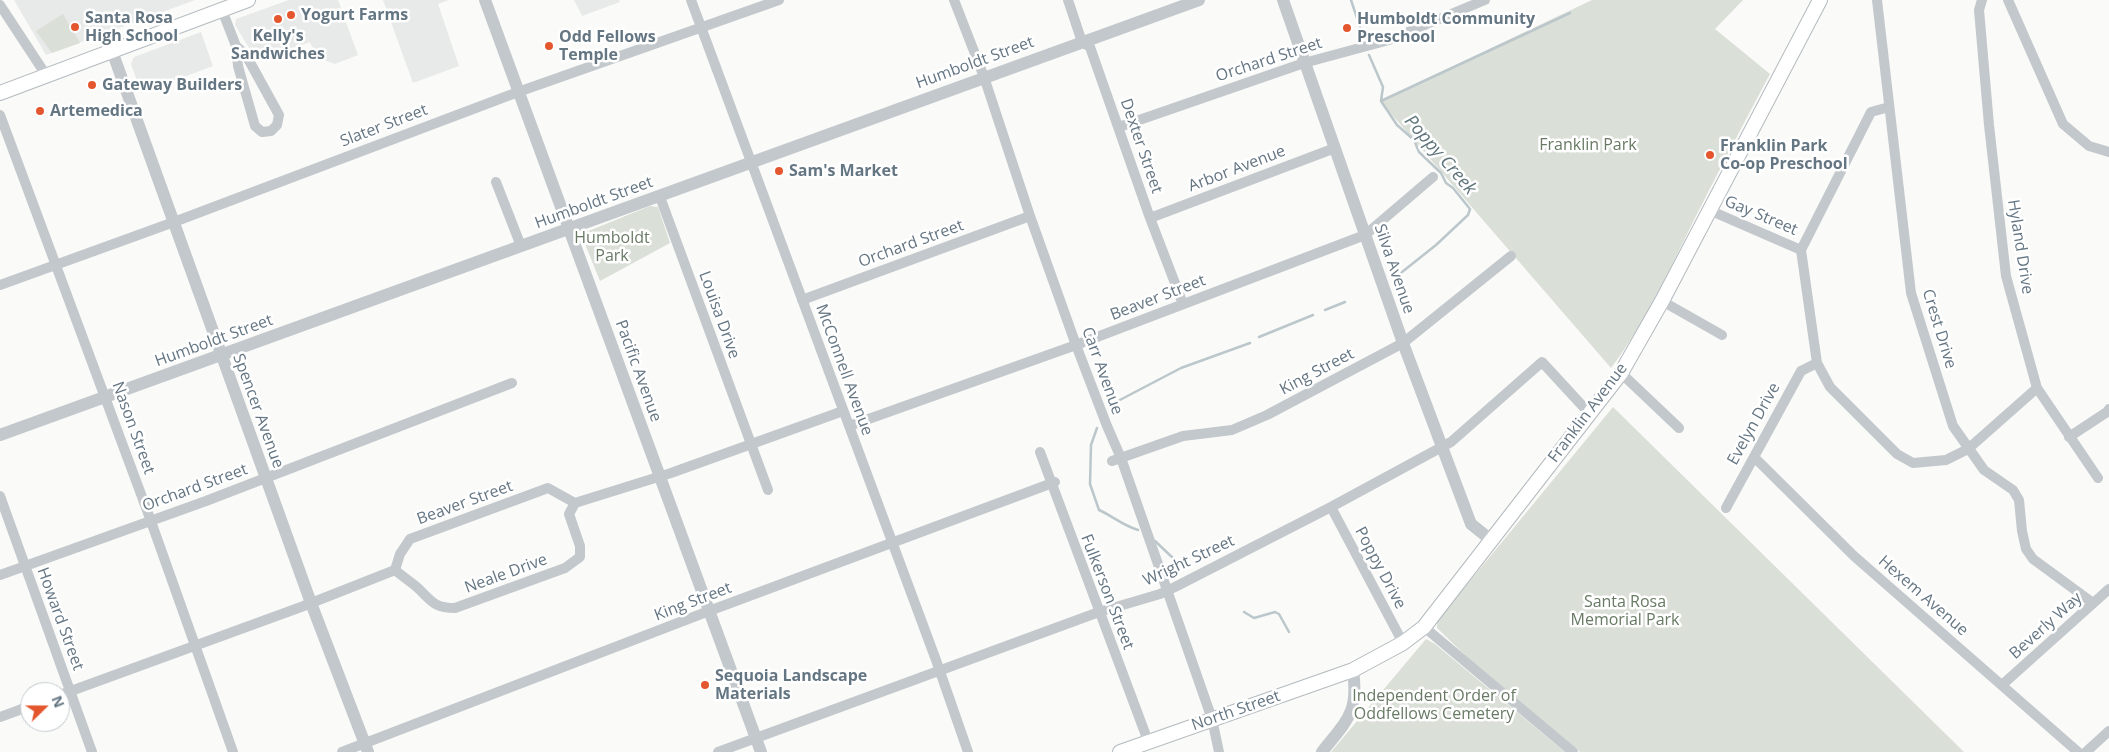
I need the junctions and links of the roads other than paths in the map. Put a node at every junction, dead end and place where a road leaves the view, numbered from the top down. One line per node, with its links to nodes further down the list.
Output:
1 (248, 0): 16 (main road)
2 (485, 0): 24 (street, Pacific Avenue)
3 (691, 0): 17 (street, McConnell Avenue)
4 (779, 0): 17 (street, Slater Street)
5 (954, 0): 23 (street, Carr Avenue)
6 (1068, 0): 18 (street, Dexter Street)
7 (1199, 0): 18 (street, Humboldt Street)
8 (1283, 0): 21 (street, Silva Avenue)
9 (1485, 0): 21 (street, Orchard Street)
10 (1820, 0): 35 (main road, Franklin Avenue)
11 (1868, 0): 14 (street, Crest Drive)
12 (1982, 0): 56 (street, Hyland Drive)
13 (2008, 0): 30 (street)
14 (1878, 2): 26 (street, Crest Drive)
15 (0, 5): 22 (street)
16 (222, 10): 19 (street); 20 (main road)
17 (701, 28): 24 (street, Slater Street); 31 (street, McConnell Avenue)
18 (1082, 42): 23 (street, Humboldt Street); 28 (street, Dexter Street)
19 (236, 46): 19 (street)
20 (112, 51): 22 (main road); 38 (street, Spencer Avenue)
21 (1304, 63): 28 (street, Orchard Street); 29 (street, Silva Avenue)
22 (46, 75): 25 (main road)
23 (984, 77): 31 (street, Humboldt Street); 36 (street, Carr Avenue)
24 (518, 92): 38 (street, Slater Street); 39 (street, Pacific Avenue)
25 (0, 93)
26 (1889, 107): 42 (street); 67 (street, Crest Drive)
27 (0, 115): 44 (street, Nason Street)
28 (1119, 127): 37 (street, Dexter Street)
29 (1335, 148): 37 (street, Arbor Avenue); 40 (street, Silva Avenue)
30 (2109, 152)
31 (751, 162): 34 (street, Humboldt Street); 46 (street, McConnell Avenue)
32 (1433, 177): 40 (street, Beaver Street)
33 (496, 182): 41 (street)
34 (660, 196): 39 (street, Humboldt Street); 65 (street, Louisa Drive)
35 (1709, 210): 42 (street, Gay Street); 47 (main road, Franklin Avenue)
36 (1030, 216): 46 (street, Orchard Street); 51 (street, Carr Avenue)
37 (1150, 218): 48 (street, Dexter Street)
38 (174, 222): 44 (street, Slater Street); 52 (street, Spencer Avenue)
39 (570, 228): 41 (street, Humboldt Street); 71 (street, Pacific Avenue)
40 (1365, 236): 48 (street, Beaver Street); 50 (street, Silva Avenue)
41 (521, 246): 52 (street, Humboldt Street)
42 (1800, 250): 53 (street)
43 (1511, 256): 50 (street, King Street)
44 (55, 264): 45 (street, Slater Street); 57 (street, Nason Street)
45 (0, 285)
46 (802, 300): 59 (street, McConnell Avenue)
47 (1662, 301): 49 (street); 54 (main road, Franklin Avenue)
48 (1184, 304): 51 (street, Beaver Street)
49 (1722, 335)
50 (1403, 343): 66 (street, Silva Avenue); 70 (street, King Street)
51 (1076, 345): 61 (street, Beaver Street); 70 (street, Carr Avenue)
52 (221, 356): 57 (street, Humboldt Street); 72 (street, Spencer Avenue)
53 (1817, 363): 67 (street); 69 (street, Evelyn Drive)
54 (1621, 373): 60 (main road, Franklin Avenue); 62 (street)
55 (512, 384): 72 (street, Orchard Street)
56 (2037, 388): 64 (street, Hyland Drive); 67 (street)
57 (105, 397): 63 (street, Humboldt Street); 80 (street, Nason Street)
58 (2109, 409): 64 (street)
59 (843, 410): 61 (street, McConnell Avenue); 65 (street)
60 (1589, 413): 66 (street, Wright Street); 81 (main road, Franklin Avenue)
61 (849, 426): 82 (street, McConnell Avenue)
62 (1679, 428)
63 (0, 435)
64 (2069, 436): 73 (street, Hyland Drive)
65 (751, 444): 71 (street); 75 (street, Louisa Drive)
66 (1442, 446): 78 (street, Wright Street); 81 (street, Silva Avenue)
67 (1968, 449): 89 (street, Crest Drive)
68 (1040, 452): 74 (street, Fulkerson Street)
69 (1754, 458): 79 (street, Evelyn Drive); 98 (street, Hexem Avenue)
70 (1117, 459): 87 (street, Carr Avenue)
71 (659, 477): 77 (street); 90 (street, Pacific Avenue)
72 (266, 478): 80 (street, Orchard Street); 88 (street, Spencer Avenue)
73 (2098, 478)
74 (1053, 483): 82 (street, King Street); 91 (street, Fulkerson Street)
75 (768, 490)
76 (0, 496): 83 (street, Howard Street)
77 (575, 503): 84 (street, Beaver Street); 84 (street, Neale Drive)
78 (1331, 507): 87 (street, Wright Street); 93 (street, Poppy Drive)
79 (1726, 508)
80 (151, 520): 83 (street, Orchard Street); 94 (street, Nason Street)
81 (1491, 540): 92 (main road, Franklin Avenue)
82 (892, 544): 90 (street, King Street); 96 (street, McConnell Avenue)
83 (25, 566): 85 (street, Orchard Street); 97 (street, Howard Street)
84 (395, 570): 88 (street)
85 (0, 575)
86 (2109, 589): 89 (street, Beverly Way)
87 (1167, 590): 91 (street, Wright Street); 102 (street, Carr Avenue)
88 (311, 603): 94 (street); 106 (street, Spencer Avenue)
89 (2092, 604): 98 (street, Beverly Way)
90 (709, 611): 104 (street, Pacific Avenue); 106 (street, King Street)
91 (1099, 612): 96 (street, Wright Street); 105 (street, Fulkerson Street)
92 (1424, 627): 93 (main road, Franklin Avenue); 116 (street)
93 (1403, 643): 95 (main road, Franklin Avenue)
94 (195, 646): 99 (street); 108 (street, Nason Street)
95 (1353, 670): 102 (main road, North Street); 115 (street)
96 (940, 671): 104 (street, Wright Street); 112 (street, McConnell Avenue)
97 (67, 682)
98 (2002, 685): 117 (street, Hexem Avenue)
99 (70, 691): 107 (street, Howard Street)
100 (20, 710): 101 (street)
101 (0, 717)
102 (1212, 719): 105 (main road, North Street); 114 (street, Carr Avenue)
103 (2109, 731): 118 (street)
104 (756, 738): 110 (street, Wright Street); 111 (street, Pacific Avenue)
105 (1148, 741): 113 (main road, North Street)
106 (366, 748): 109 (street, King Street)
107 (92, 752)
108 (233, 752)
109 (342, 752)
110 (718, 752)
111 (761, 752)
112 (968, 752)
113 (1120, 752)
114 (1219, 752)
115 (1322, 752)
116 (1572, 752)
117 (2078, 752)
118 (2086, 752)

